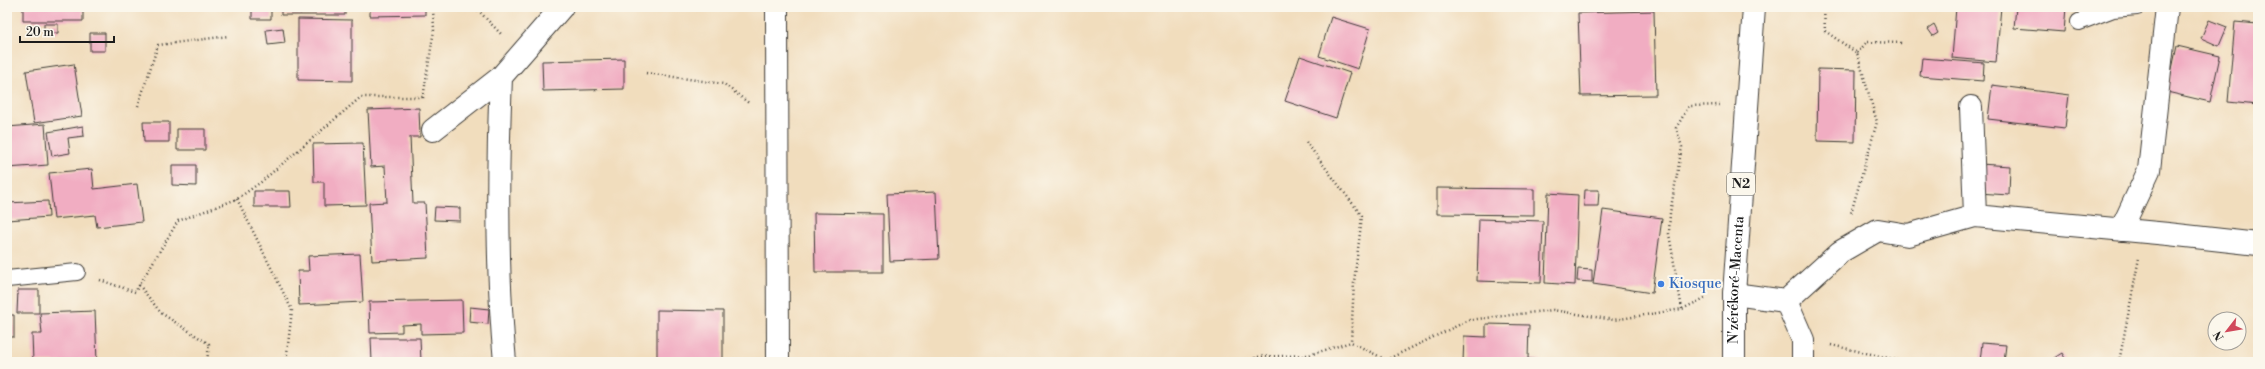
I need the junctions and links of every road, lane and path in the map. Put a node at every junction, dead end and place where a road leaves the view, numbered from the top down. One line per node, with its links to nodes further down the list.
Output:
1 (433, 7): 16 (path)
2 (475, 7): 13 (path)
3 (562, 7): 13 (main road)
4 (777, 7): 20 (main road)
5 (1754, 7): 17 (main road, N'zérékoré-Macenta / N2)
6 (1824, 7): 12 (path)
7 (2137, 7): 9 (lane)
8 (2167, 7): 25 (main road)
9 (2080, 22)
10 (229, 36): 18 (path)
11 (1903, 44): 12 (path)
12 (1857, 53): 28 (path)
13 (521, 54): 15 (main road)
14 (646, 73): 20 (path)
15 (501, 77): 21 (main road); 40 (main road)
16 (423, 97): 21 (path); 23 (path)
17 (1747, 104): 32 (main road, N'zérékoré-Macenta / N2); 34 (path)
18 (138, 106)
19 (1971, 106): 24 (main road)
20 (777, 125): 41 (main road)
21 (433, 130)
22 (1306, 142): 36 (path)
23 (237, 199): 31 (path); 39 (path)
24 (1975, 216): 25 (main road); 28 (main road)
25 (2121, 230): 26 (main road)
26 (2144, 232): 27 (main road); 47 (path)
27 (2258, 244)
28 (1840, 252): 33 (main road)
29 (77, 272): 30 (lane); 31 (path)
30 (7, 278)
31 (139, 285): 38 (path)
32 (1734, 290): 33 (main road); 34 (path); 44 (main road, N'zérékoré-Macenta / N2)
33 (1786, 301): 35 (main road)
34 (1682, 309): 37 (path)
35 (1803, 340): 45 (main road); 46 (path)
36 (1351, 342): 37 (path); 42 (path)
37 (1386, 360): 43 (path)
38 (207, 362)
39 (286, 362)
40 (505, 362)
41 (778, 362)
42 (1254, 362)
43 (1390, 362)
44 (1734, 362)
45 (1803, 362)
46 (1906, 362)
47 (2119, 362)

